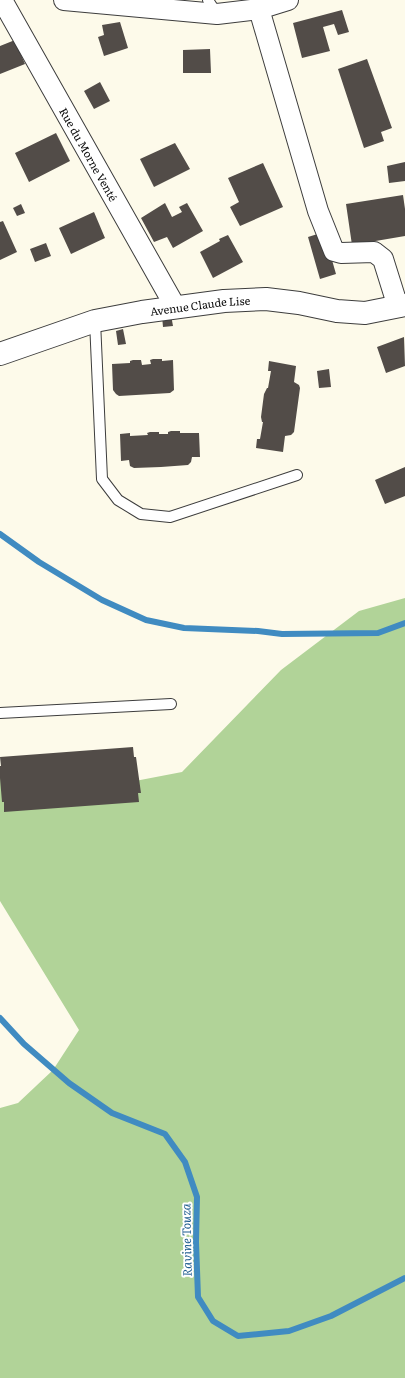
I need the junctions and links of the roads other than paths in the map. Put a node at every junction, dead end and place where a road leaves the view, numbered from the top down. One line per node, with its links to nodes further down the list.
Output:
1 (2, 0): 7 (street, Rue du Morne Venté)
2 (64, 0): 4 (street)
3 (288, 0): 5 (street)
4 (212, 7): 5 (street)
5 (259, 9): 6 (street)
6 (402, 306): 7 (street, Avenue Claude Lise)
7 (176, 308): 8 (street, Avenue Claude Lise)
8 (95, 321): 9 (street, Avenue Claude Lise); 10 (lane)
9 (0, 354)
10 (297, 475)
11 (171, 704): 12 (lane)
12 (0, 713)

